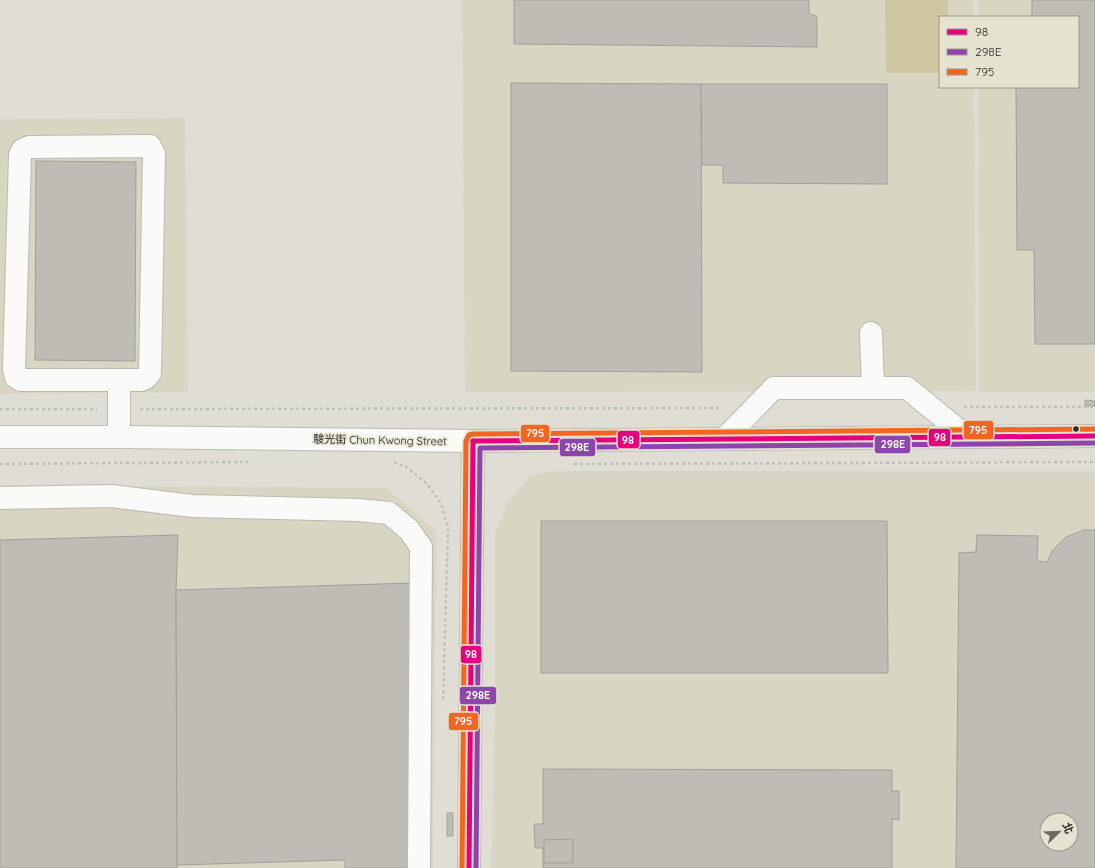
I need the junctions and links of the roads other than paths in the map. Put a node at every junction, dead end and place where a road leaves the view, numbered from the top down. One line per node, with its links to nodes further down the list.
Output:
1 (871, 333): 3 (street)
2 (119, 380): 2 (street); 6 (street)
3 (873, 388): 7 (street); 8 (street)
4 (1095, 436): 7 (street, 駿光街 Chun Kwong Street)
5 (0, 437): 6 (street, 駿光街 Chun Kwong Street)
6 (119, 437): 9 (street, 駿光街 Chun Kwong Street)
7 (967, 438): 8 (street, 駿光街 Chun Kwong Street)
8 (724, 439): 9 (street, 駿光街 Chun Kwong Street)
9 (473, 441): 12 (street)
10 (0, 498): 11 (street)
11 (419, 868)
12 (469, 868)

